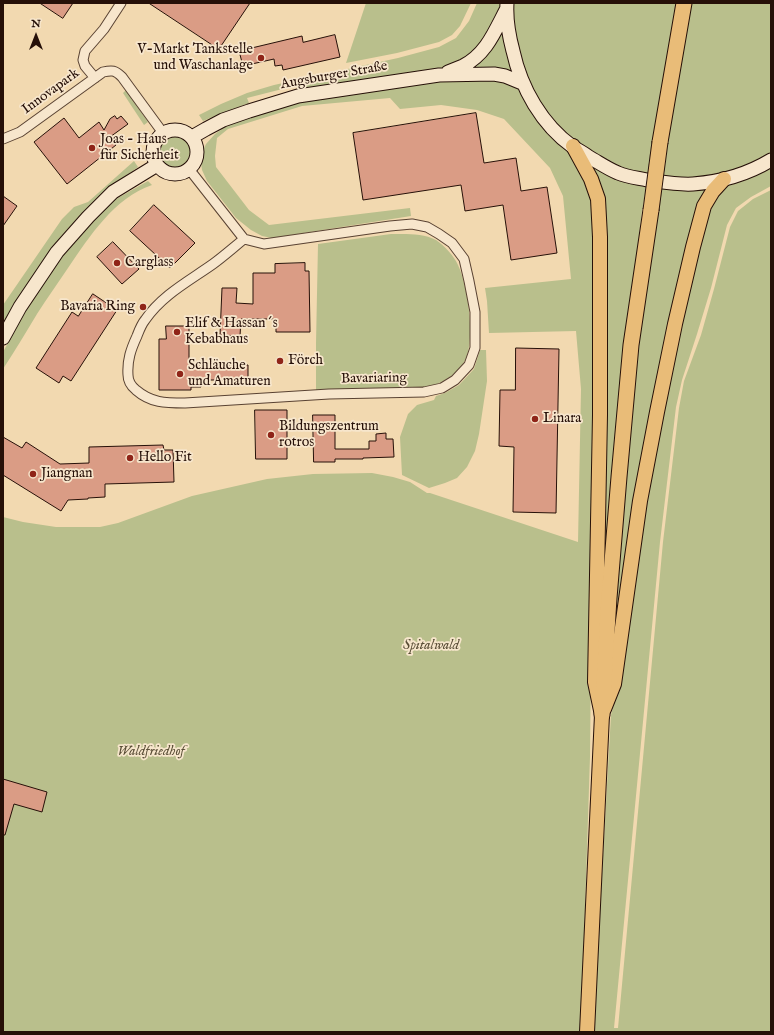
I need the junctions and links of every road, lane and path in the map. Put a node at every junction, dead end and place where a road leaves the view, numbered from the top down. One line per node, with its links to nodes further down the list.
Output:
1 (121, 3): 5 (street, Innovapark)
2 (684, 3): 17 (highway, bridge)
3 (507, 7): 4 (main road, Augsburger Straße); 6 (main road)
4 (440, 76): 6 (main road, Augsburger Straße); 8 (main road, Augsburger Straße)
5 (95, 78): 7 (street, Innovapark); 9 (street, Innovapark)
6 (522, 83): 10 (main road)
7 (163, 133): 8 (main road); 12 (main road)
8 (192, 137): 13 (main road)
9 (3, 139)
10 (573, 146): 14 (main road); 17 (main road)
11 (771, 160): 14 (main road)
12 (157, 165): 13 (main road); 16 (main road)
13 (189, 169): 15 (street)
14 (724, 179): 17 (main road)
15 (244, 239): 15 (street, Bavariaring)
16 (3, 338)
17 (602, 715): 18 (main road)
18 (587, 1032)

